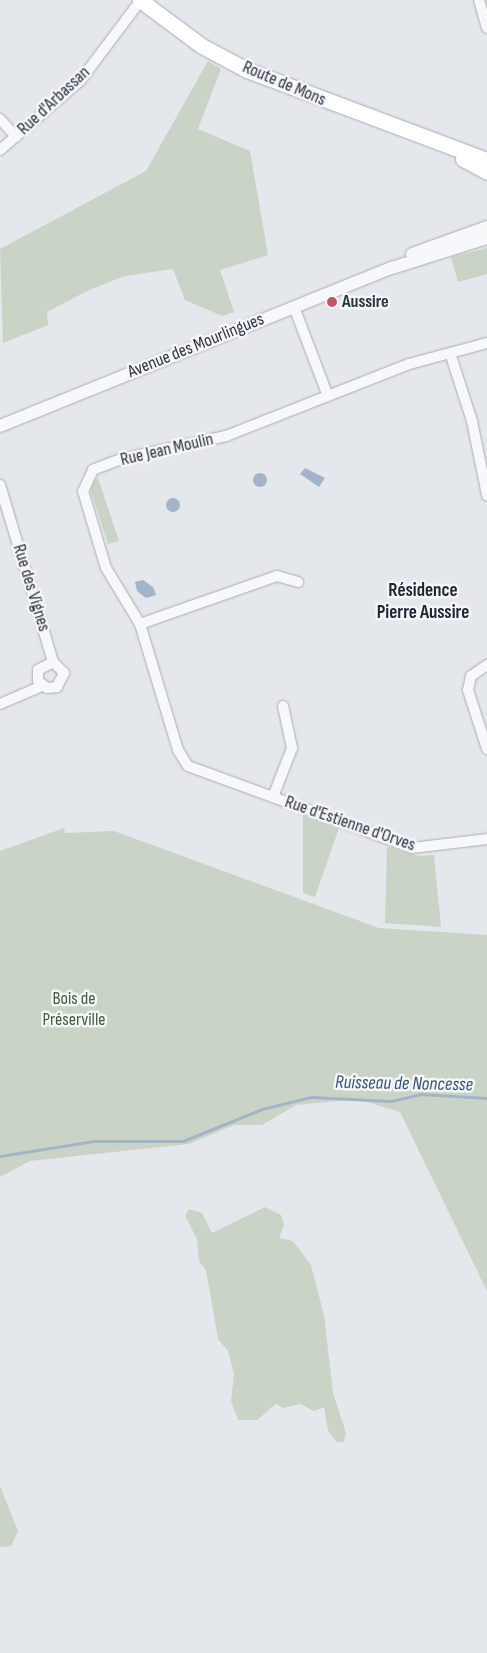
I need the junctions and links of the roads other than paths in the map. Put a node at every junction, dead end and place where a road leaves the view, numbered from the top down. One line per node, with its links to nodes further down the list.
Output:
1 (140, 0): 5 (street, Rue d'Arbassan); 6 (main road, Route de Mons)
2 (478, 0): 3 (street)
3 (487, 28)
4 (0, 119): 5 (street)
5 (16, 137): 7 (street, Rue d'Arbassan)
6 (440, 146): 8 (main road, Route de Mons); 9 (main road, Route de Mons)
7 (0, 150)
8 (487, 160)
9 (487, 172)
10 (487, 227): 12 (street, Avenue des Mourlingues)
11 (487, 238): 12 (street, Avenue des Mourlingues)
12 (392, 268): 13 (street, Avenue des Mourlingues)
13 (294, 307): 16 (street); 17 (street, Avenue des Mourlingues)
14 (487, 343): 15 (street, Rue Jean Moulin)
15 (452, 356): 16 (street, Rue Jean Moulin); 19 (street)
16 (328, 396): 21 (street, Rue Jean Moulin)
17 (0, 426)
18 (0, 486): 22 (street, Rue des Vignes)
19 (487, 494)
20 (298, 582): 21 (street)
21 (140, 624): 28 (street, Rue Jean Moulin)
22 (53, 662): 24 (street); 24 (street, Rue des Vignes)
23 (487, 665): 27 (street)
24 (42, 686): 25 (street, Rue des Vignes)
25 (0, 704)
26 (283, 706): 28 (street)
27 (487, 749)
28 (274, 798): 29 (street, Rue d'Estienne d'Orves)
29 (487, 839)

